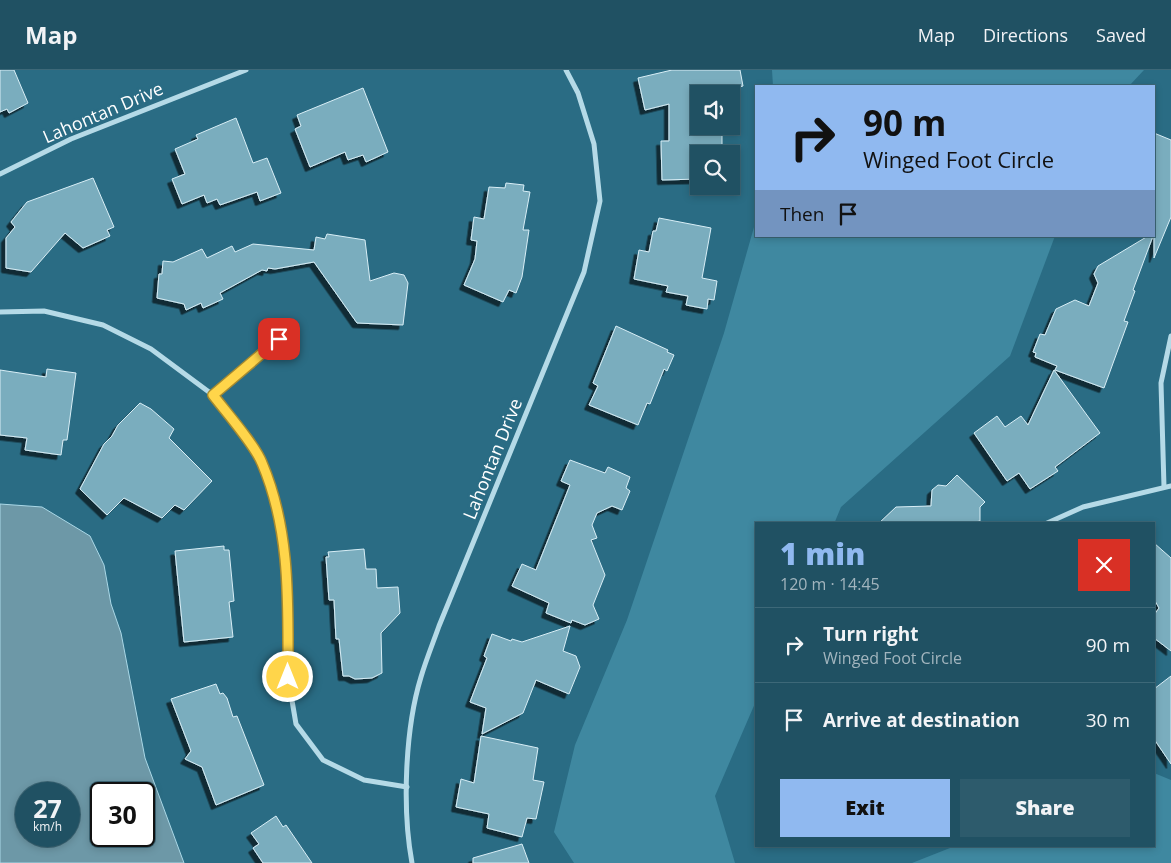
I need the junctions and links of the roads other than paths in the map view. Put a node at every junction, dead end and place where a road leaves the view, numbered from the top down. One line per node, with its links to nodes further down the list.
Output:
1 (246, 70): 3 (street, Lahontan Drive)
2 (566, 70): 11 (street, Lahontan Drive)
3 (0, 174)
4 (0, 312): 7 (street)
5 (1171, 336): 8 (street)
6 (279, 339): 7 (street)
7 (213, 395): 11 (street)
8 (1164, 486): 9 (street); 10 (street)
9 (1171, 486)
10 (1049, 522)
11 (407, 787): 12 (street, Lahontan Drive)
12 (412, 863)

